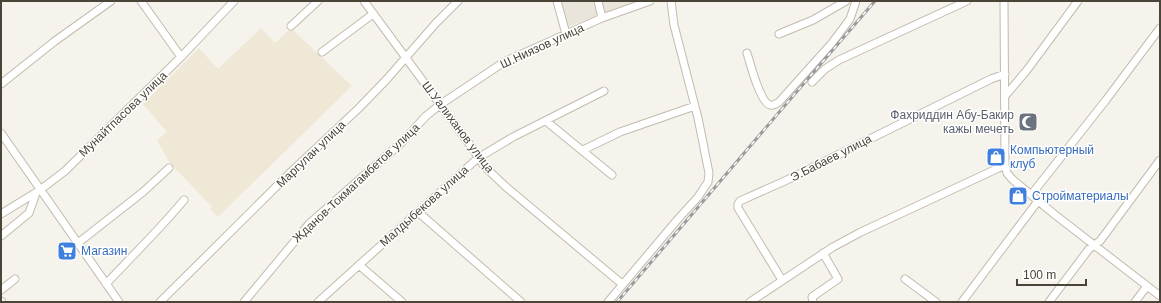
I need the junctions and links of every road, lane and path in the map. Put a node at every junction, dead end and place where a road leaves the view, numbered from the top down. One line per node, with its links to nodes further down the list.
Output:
1 (111, 1): 28 (street)
2 (141, 1): 24 (street)
3 (234, 1): 24 (street, Мунайтпасова улица)
4 (318, 1): 18 (street)
5 (364, 1): 16 (street, Ш.Уалиханов улица)
6 (458, 1): 25 (street, Маргулан улица)
7 (557, 1): 20 (street)
8 (598, 1): 17 (street)
9 (650, 1): 17 (street, Ш.Ниязов улица)
10 (671, 1): 32 (street)
11 (846, 1): 21 (street)
12 (856, 1): 23 (street)
13 (967, 1): 27 (street)
14 (1004, 1): 26 (street)
15 (1078, 1): 30 (street)
16 (373, 14): 22 (street); 25 (street, Ш.Уалиханов улица)
17 (602, 18): 20 (street, Ш.Ниязов улица)
18 (291, 26)
19 (1160, 28): 42 (street)
20 (566, 34): 31 (street, Ш.Ниязов улица)
21 (780, 34)
22 (322, 52)
23 (747, 53)
24 (181, 57): 41 (street, Мунайтпасова улица)
25 (405, 57): 31 (street, Ш.Уалиханов улица); 61 (street, Маргулан улица)
26 (1005, 74): 30 (street); 54 (street, Э.Бабаев улица)
27 (812, 82)
28 (1, 84)
29 (604, 91): 33 (street, Малдыбекова улица)
30 (1005, 96): 38 (street)
31 (441, 104): 36 (street, Ш.Уалиханов улица); 62 (street, Жданов-Токмагамбетов улица)
32 (694, 106): 35 (street); 56 (street)
33 (546, 121): 35 (street); 36 (street, Малдыбекова улица)
34 (1, 133): 41 (street)
35 (583, 150): 40 (street)
36 (478, 158): 45 (street, Малдыбекова улица); 56 (street, Ш.Уалиханов улица)
37 (1160, 160): 49 (street)
38 (1005, 166): 42 (street); 50 (street)
39 (169, 168): 48 (street)
40 (612, 175)
41 (38, 192): 46 (street, Мунайтпасова улица); 47 (street); 48 (street)
42 (1031, 195): 44 (street)
43 (184, 200): 55 (street)
44 (1038, 201): 49 (street); 70 (street)
45 (418, 212): 51 (street, Малдыбекова улица); 65 (street)
46 (1, 214)
47 (1, 236)
48 (78, 243): 55 (street)
49 (1094, 245): 57 (street); 71 (street)
50 (823, 253): 54 (street); 68 (street)
51 (359, 265): 63 (street, Малдыбекова улица); 64 (street)
52 (15, 279): 58 (street)
53 (905, 279): 69 (street)
54 (782, 280): 67 (street)
55 (106, 284): 60 (street)
56 (622, 284): 66 (street)
57 (1146, 286): 59 (street); 72 (street)
58 (1, 290)
59 (1160, 296)
60 (119, 302)
61 (160, 302)
62 (244, 302)
63 (318, 302)
64 (402, 302)
65 (521, 302)
66 (608, 302)
67 (750, 302)
68 (813, 302)
69 (936, 302)
70 (962, 302)
71 (1049, 302)
72 (1135, 302)

